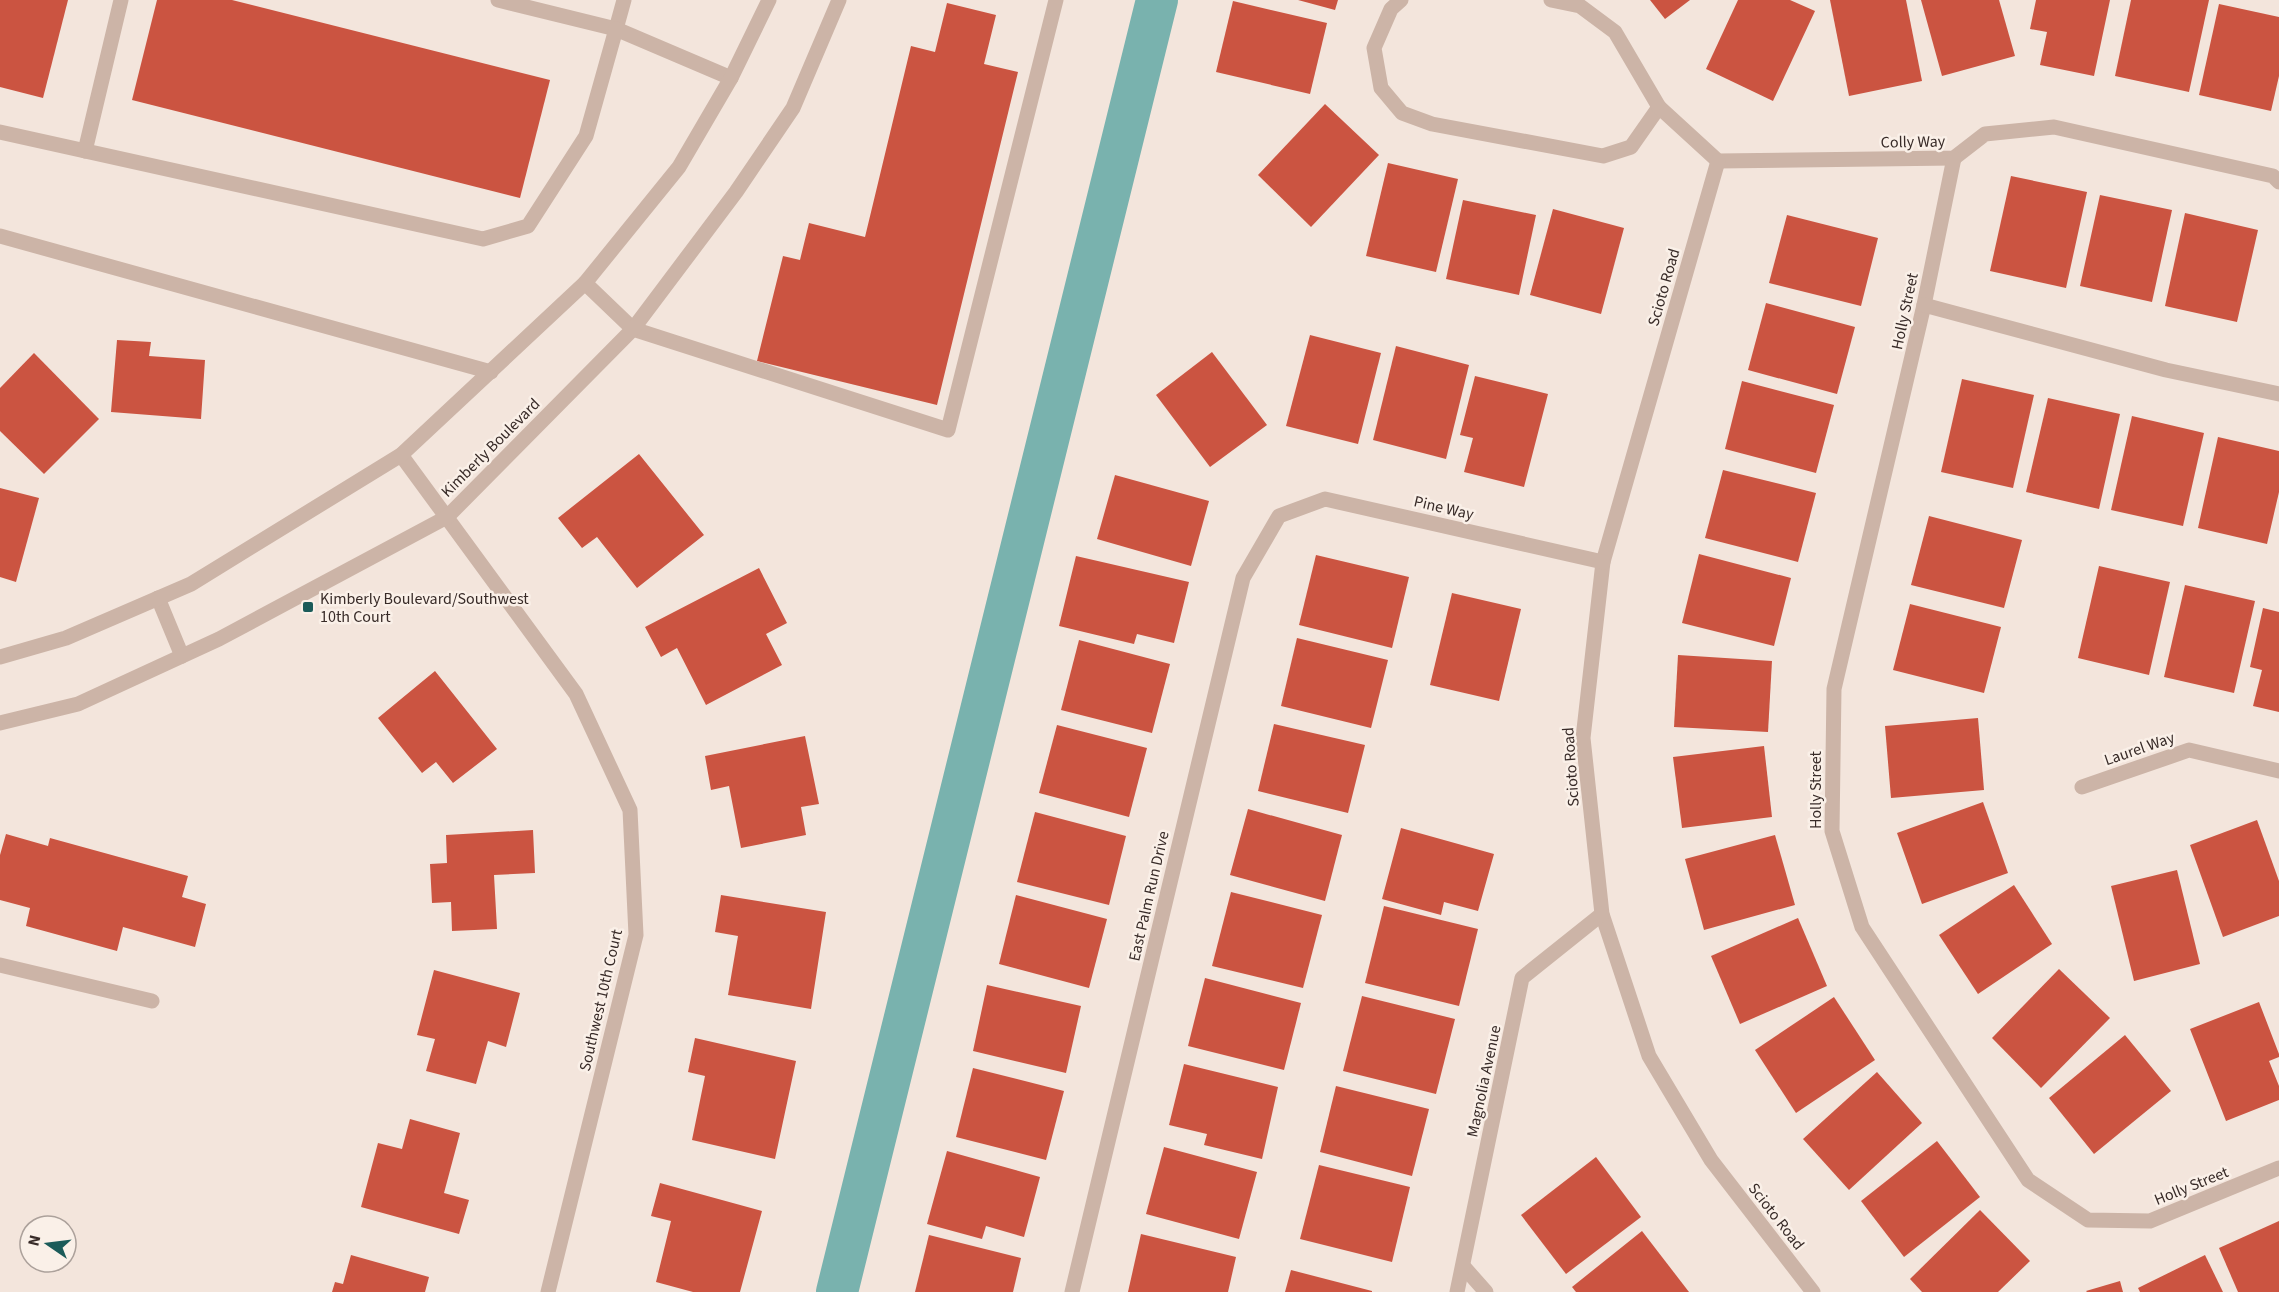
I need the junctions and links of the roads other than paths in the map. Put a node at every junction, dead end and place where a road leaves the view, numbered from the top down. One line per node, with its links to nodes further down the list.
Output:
1 (122, 0): 14 (street)
2 (498, 0): 9 (street)
3 (624, 0): 10 (street)
4 (769, 0): 11 (street)
5 (839, 0): 21 (street, Kimberly Boulevard)
6 (1056, 0): 21 (street)
7 (1401, 0): 12 (street)
8 (1551, 0): 12 (street)
9 (525, 3): 10 (street)
10 (616, 29): 11 (street); 14 (street)
11 (731, 78): 19 (street)
12 (1659, 107): 16 (street)
13 (0, 132): 14 (street)
14 (86, 151)
15 (1954, 158): 16 (street, Colly Way); 17 (street, Colly Way); 20 (street, Holly Street)
16 (1718, 161): 27 (street, Scioto Road)
17 (2279, 182)
18 (0, 236): 22 (street)
19 (585, 283): 21 (street); 22 (street)
20 (1924, 305): 23 (street); 37 (street, Holly Street)
21 (633, 329): 26 (street, Kimberly Boulevard)
22 (491, 372): 24 (street)
23 (2279, 394)
24 (401, 455): 26 (street, Southwest 10th Court); 28 (street)
25 (1279, 516): 27 (street, Pine Way); 40 (street, East Palm Run Drive)
26 (447, 517): 29 (street, Kimberly Boulevard); 39 (street, Southwest 10th Court)
27 (1603, 562): 34 (street, Scioto Road)
28 (158, 598): 29 (street); 30 (street)
29 (182, 656): 31 (street, Kimberly Boulevard)
30 (0, 657)
31 (0, 723)
32 (2279, 771): 33 (street, Laurel Way)
33 (2082, 787)
34 (1602, 914): 38 (street, Magnolia Avenue); 43 (street, Scioto Road)
35 (0, 965): 36 (street)
36 (152, 1001)
37 (2279, 1168)
38 (1463, 1266): 41 (street, Magnolia Avenue); 42 (street)
39 (548, 1292)
40 (1072, 1292)
41 (1457, 1292)
42 (1486, 1292)
43 (1813, 1292)

